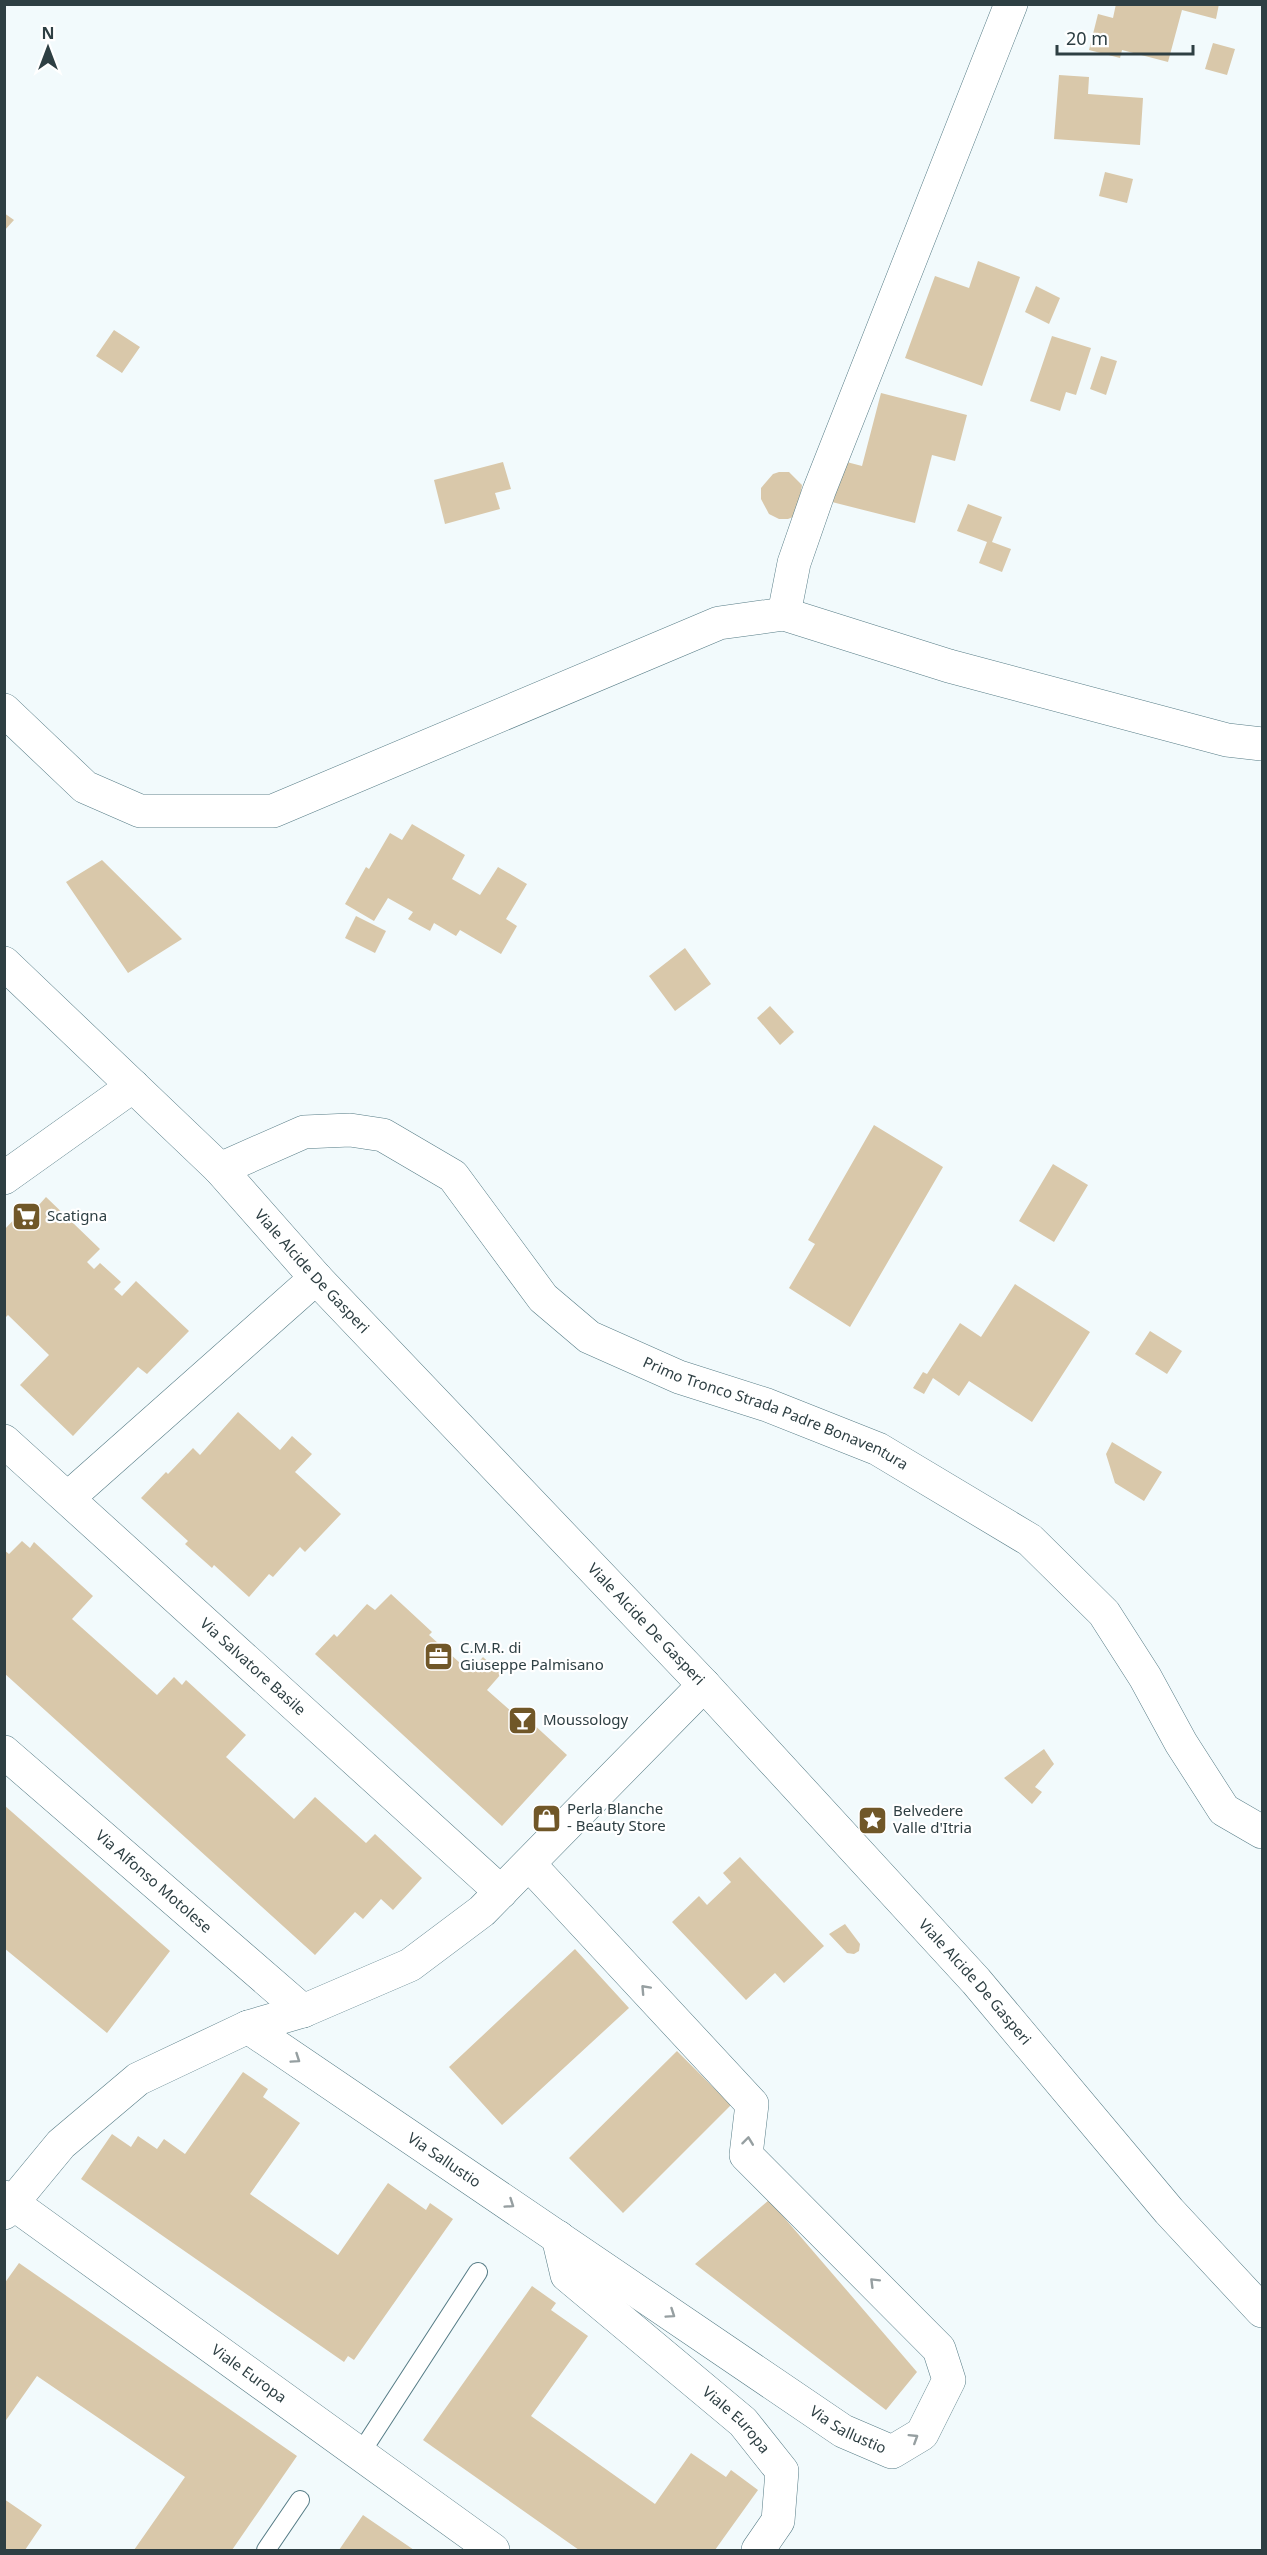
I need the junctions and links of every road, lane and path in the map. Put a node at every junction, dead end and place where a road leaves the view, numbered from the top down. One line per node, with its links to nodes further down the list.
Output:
1 (1011, 4): 2 (street)
2 (784, 614): 3 (street); 4 (street)
3 (4, 710)
4 (1263, 744)
5 (4, 963): 6 (street, Viale Alcide De Gasperi)
6 (133, 1086): 7 (street, Viale Alcide De Gasperi); 8 (street)
7 (220, 1169): 9 (street, Viale Alcide De Gasperi); 14 (street, Primo Tronco Strada Padre Bonaventura)
8 (4, 1178)
9 (316, 1278): 11 (street); 12 (street, Viale Alcide De Gasperi)
10 (4, 1441): 11 (street, Via Salvatore Basile)
11 (68, 1498): 16 (street, Via Salvatore Basile)
12 (704, 1685): 15 (street); 22 (street, Viale Alcide De Gasperi)
13 (4, 1752): 17 (street, Via Alfonso Motolese)
14 (1263, 1832)
15 (529, 1864): 16 (street); 20 (street, Via Sallustio, one-way to 15)
16 (501, 1892): 17 (street)
17 (303, 2011): 18 (street)
18 (248, 2026): 19 (street); 20 (street, Via Sallustio, one-way to 20)
19 (7, 2204): 23 (street, Viale Europa)
20 (558, 2237): 27 (street, Viale Europa)
21 (478, 2272): 23 (lane)
22 (1263, 2312)
23 (360, 2454): 26 (street, Viale Europa)
24 (300, 2500): 25 (lane)
25 (266, 2550)
26 (493, 2550)
27 (758, 2550)

